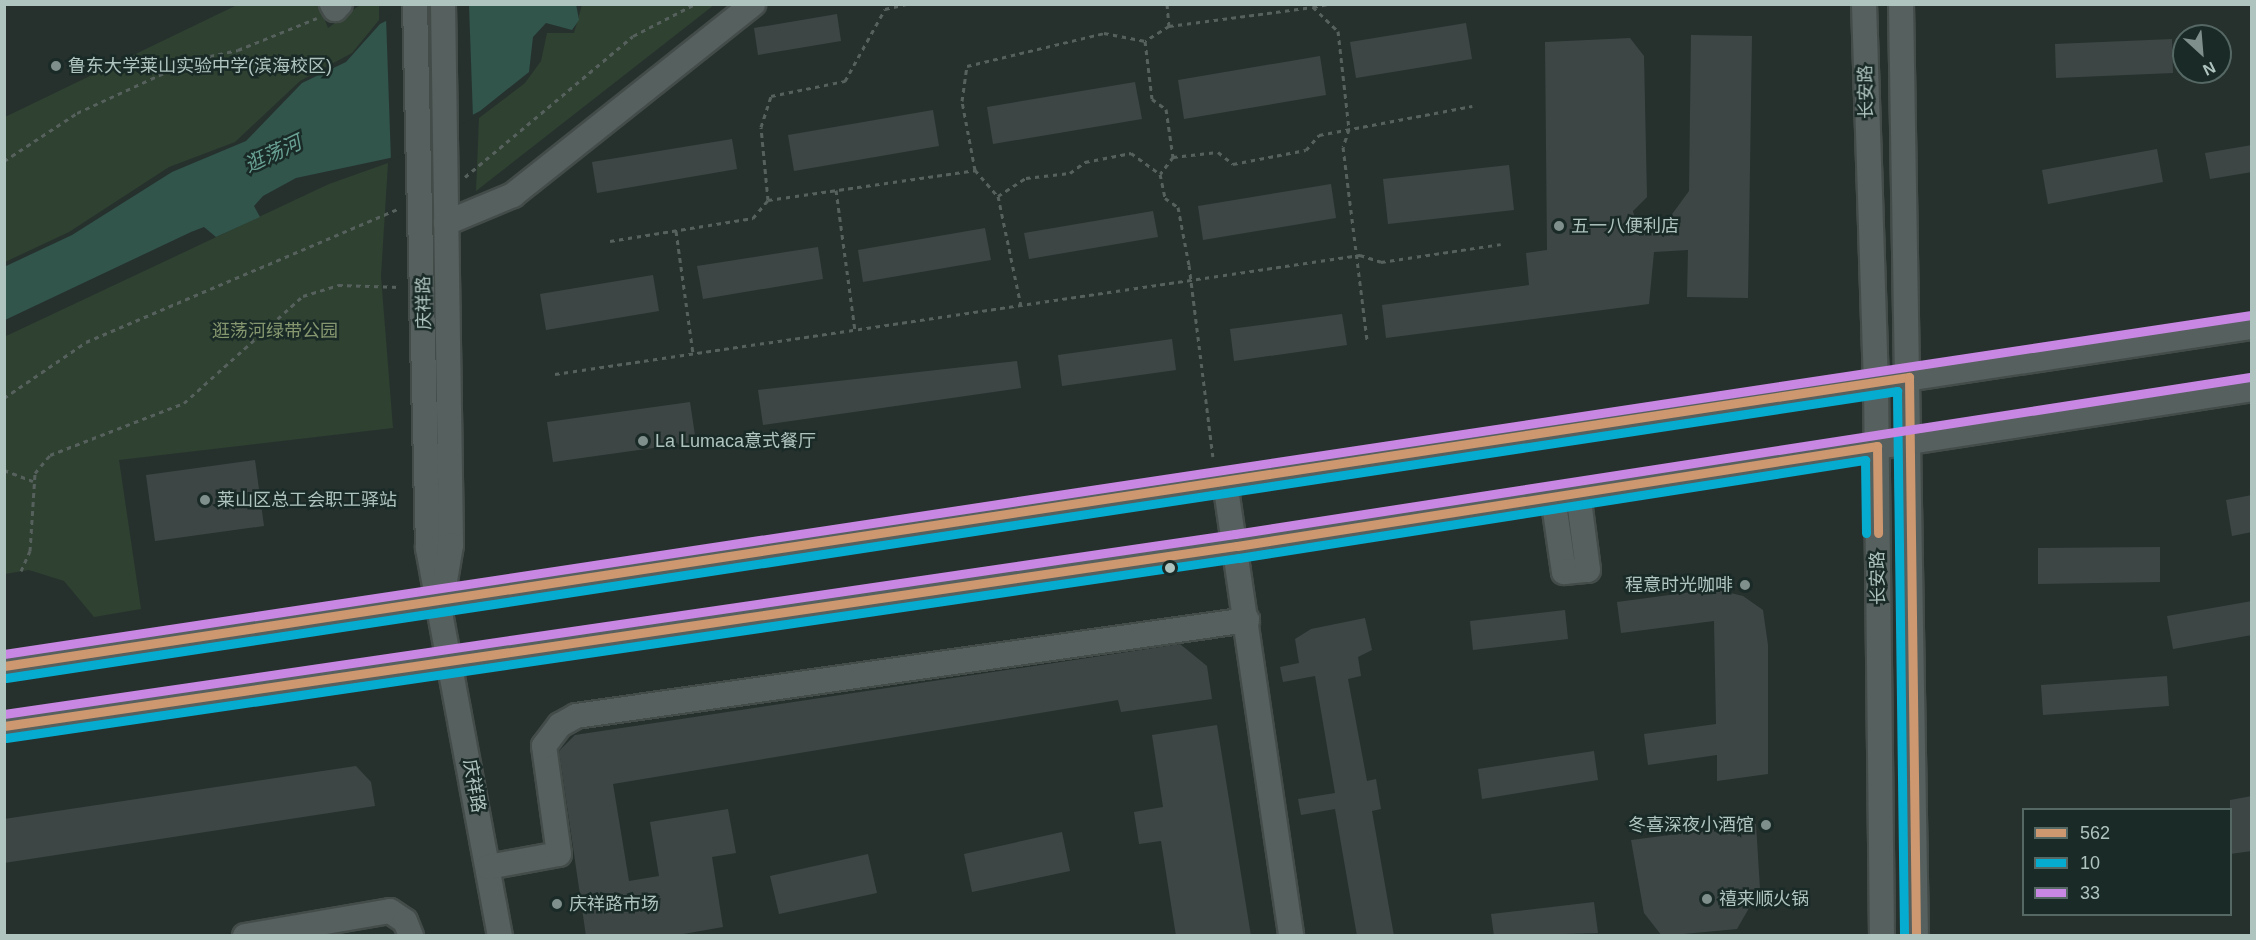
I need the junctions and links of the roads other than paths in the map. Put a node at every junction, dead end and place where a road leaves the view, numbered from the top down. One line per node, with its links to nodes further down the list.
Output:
1 (415, 4): 6 (street, 庆祥路)
2 (443, 4): 6 (street, 庆祥路)
3 (753, 4): 7 (street)
4 (1864, 4): 10 (street, 长安路)
5 (1901, 4): 9 (street, 长安路)
6 (430, 187): 7 (street, 庆祥路); 18 (street, 庆祥路)
7 (446, 223): 18 (street, 庆祥路)
8 (2252, 327): 9 (street)
9 (1909, 377): 10 (street); 12 (street, 长安路)
10 (1876, 383): 13 (street, 长安路); 14 (street)
11 (2252, 389): 12 (street)
12 (1911, 441): 13 (street); 29 (street, 长安路)
13 (1877, 446): 15 (street); 28 (street, 长安路)
14 (1225, 482): 17 (street); 18 (street)
15 (1578, 493): 16 (street); 16 (street)
16 (1553, 497): 17 (street)
17 (1237, 546): 19 (street); 20 (street)
18 (442, 601): 20 (street, 庆祥路); 21 (street)
19 (1247, 620): 23 (street); 27 (street)
20 (452, 659): 22 (street); 23 (street, 庆祥路)
21 (4, 666)
22 (4, 726)
23 (488, 867): 26 (street, 庆祥路)
24 (245, 936): 25 (street)
25 (411, 936)
26 (500, 936)
27 (1291, 936)
28 (1882, 936)
29 (1916, 936)

